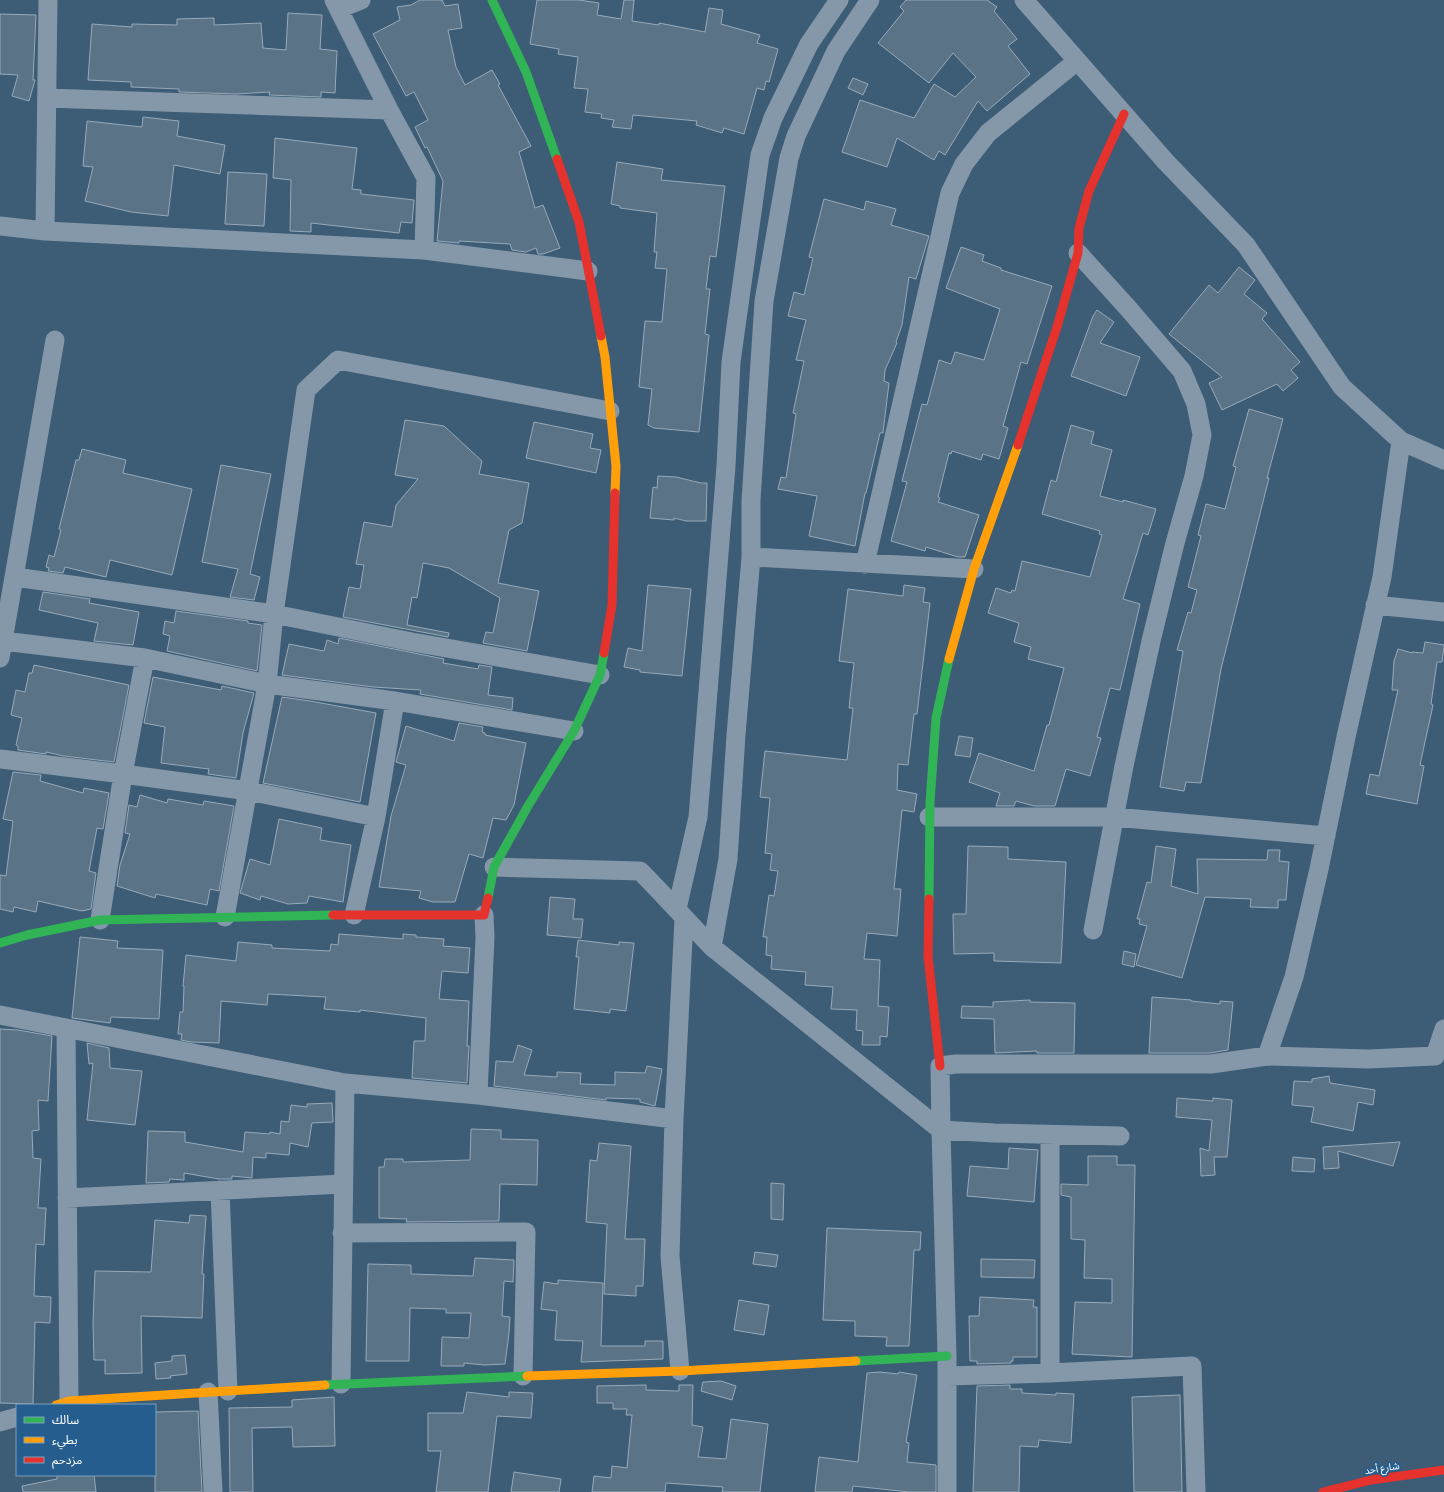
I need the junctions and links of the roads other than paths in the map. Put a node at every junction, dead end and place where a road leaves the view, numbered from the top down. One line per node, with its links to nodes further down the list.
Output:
1 (48, 0): 9 (street)
2 (362, 0): 7 (street)
3 (492, 0): 16 (street)
4 (839, 0): 42 (street)
5 (870, 0): 21 (street)
6 (1024, 0): 8 (street)
7 (336, 4): 10 (street)
8 (1077, 61): 11 (street); 22 (street)
9 (46, 98): 10 (street); 13 (street)
10 (389, 110): 14 (street)
11 (1124, 114): 15 (street); 19 (street)
12 (0, 226): 13 (street)
13 (45, 231): 14 (street)
14 (424, 250): 16 (street)
15 (1078, 253): 23 (street); 39 (street)
16 (588, 271): 18 (street)
17 (55, 340): 24 (street)
18 (610, 411): 27 (street); 30 (street)
19 (1401, 441): 20 (street); 25 (street)
20 (1444, 460)
21 (751, 557): 22 (street); 49 (street)
22 (865, 564): 23 (street)
23 (974, 570): 38 (street)
24 (15, 577): 27 (street); 28 (street)
25 (1375, 606): 26 (street); 40 (street)
26 (1444, 612)
27 (274, 614): 30 (street); 31 (street)
28 (1, 649): 29 (street)
29 (145, 658): 31 (street); 35 (street)
30 (600, 675): 33 (street)
31 (267, 684): 32 (street); 36 (street)
32 (395, 701): 33 (street); 37 (street)
33 (574, 731): 41 (street)
34 (0, 759): 35 (street)
35 (123, 774): 36 (street); 46 (street)
36 (249, 791): 37 (street); 45 (street)
37 (376, 817): 43 (street)
38 (929, 817): 39 (street); 54 (street)
39 (1114, 817): 40 (street); 47 (street)
40 (1326, 836): 53 (street)
41 (494, 867): 42 (street); 44 (street)
42 (681, 914): 49 (street); 57 (street)
43 (354, 915): 44 (street); 45 (street)
44 (484, 916): 56 (street)
45 (225, 917): 46 (street)
46 (100, 920): 48 (street)
47 (1093, 930)
48 (1, 941)
49 (712, 947): 58 (street)
50 (0, 1015): 51 (street)
51 (66, 1028): 55 (street); 63 (street)
52 (1444, 1029): 53 (street)
53 (1267, 1056): 54 (street)
54 (940, 1066): 58 (street)
55 (344, 1083): 56 (street); 61 (street)
56 (478, 1095): 57 (street)
57 (674, 1119): 66 (street)
58 (941, 1130): 59 (street); 65 (street)
59 (1050, 1135): 60 (street); 67 (street)
60 (1120, 1136)
61 (343, 1184): 62 (street); 64 (street)
62 (220, 1190): 63 (street); 71 (street)
63 (67, 1198): 73 (street)
64 (342, 1233): 68 (street); 70 (street)
65 (947, 1356): 66 (street); 69 (street)
66 (680, 1371): 68 (street)
67 (1050, 1373): 69 (street); 79 (street)
68 (523, 1376): 70 (street)
69 (947, 1376): 78 (street)
70 (341, 1384): 71 (street)
71 (228, 1391): 72 (street)
72 (208, 1392): 73 (street); 77 (street)
73 (63, 1403)
74 (16, 1417): 75 (street)
75 (0, 1422)
76 (1444, 1470): 80 (street, شارع أحد)
77 (213, 1492)
78 (947, 1492)
79 (1196, 1492)
80 (1324, 1492)

